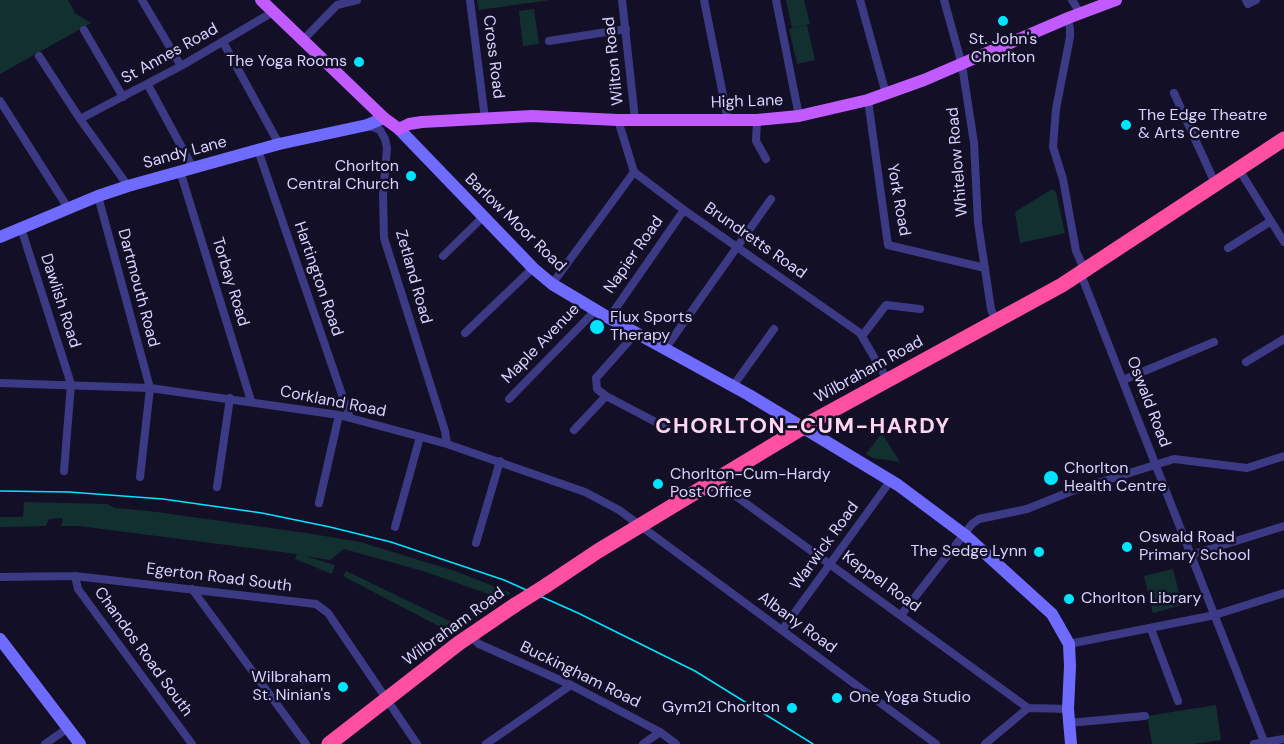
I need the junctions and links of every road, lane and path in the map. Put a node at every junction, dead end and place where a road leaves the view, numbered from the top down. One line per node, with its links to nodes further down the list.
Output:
1 (142, 0): 23 (street)
2 (261, 0): 14 (main road, Barlow Moor Road)
3 (357, 0): 18 (street)
4 (470, 0): 32 (street, Cross Road)
5 (622, 0): 16 (street, Wilton Road)
6 (704, 0): 36 (street)
7 (776, 0): 30 (street)
8 (860, 0): 26 (street)
9 (944, 0): 22 (street, Whitelow Road)
10 (1072, 0): 15 (street)
11 (1116, 0): 15 (main road, High Lane)
12 (1246, 0): 13 (street)
13 (1256, 0)
14 (273, 12): 18 (main road, Barlow Moor Road); 20 (street, St Annes Road)
15 (1074, 16): 22 (main road, High Lane); 63 (street, Oswald Road)
16 (626, 29): 19 (street); 34 (street, Wilton Road)
17 (84, 30): 27 (street)
18 (303, 40): 31 (main road, Barlow Moor Road)
19 (549, 41)
20 (223, 42): 23 (street, St Annes Road); 41 (street)
21 (39, 56): 33 (street)
22 (962, 65): 26 (main road, High Lane); 62 (street, Whitelow Road)
23 (181, 66): 24 (street, St Annes Road)
24 (148, 85): 27 (street, St Annes Road); 45 (street, Torbay Road)
25 (1173, 93): 47 (street)
26 (886, 94): 28 (main road, High Lane)
27 (123, 97): 33 (street, St Annes Road)
28 (868, 100): 30 (main road, High Lane); 62 (street, York Road)
29 (0, 101): 51 (street)
30 (799, 116): 37 (main road, High Lane)
31 (384, 118): 38 (main road, Sandy Lane); 39 (main road, Barlow Moor Road)
32 (486, 118): 35 (main road, High Lane); 39 (main road, High Lane)
33 (80, 119): 48 (street)
34 (635, 119): 35 (main road, High Lane); 36 (main road, High Lane)
35 (618, 120): 46 (street)
36 (728, 120): 37 (main road, High Lane)
37 (757, 120): 43 (street)
38 (367, 125): 41 (main road, Sandy Lane); 93 (street, Zetland Road)
39 (399, 129): 53 (main road, Barlow Moor Road)
40 (1284, 139): 44 (highway, Wilbraham Road)
41 (279, 144): 42 (main road, Sandy Lane)
42 (258, 150): 45 (main road, Sandy Lane); 88 (street, Hartington Road)
43 (766, 159)
44 (1238, 168): 47 (highway, Wilbraham Road); 54 (street)
45 (187, 169): 48 (main road, Sandy Lane); 86 (street, Torbay Road)
46 (634, 172): 52 (street, Brundretts Road); 64 (street)
47 (1215, 183): 63 (highway, Wilbraham Road)
48 (128, 186): 49 (main road, Sandy Lane)
49 (98, 196): 51 (main road, Sandy Lane); 82 (street, Dartmouth Road)
50 (771, 199): 58 (street)
51 (68, 208): 55 (main road, Sandy Lane)
52 (684, 210): 58 (street, Brundretts Road); 67 (street, Napier Road)
53 (484, 216): 60 (street); 61 (main road, Barlow Moor Road)
54 (1271, 221): 57 (street); 59 (street)
55 (21, 228): 56 (main road, Sandy Lane); 80 (street, Dawlish Road)
56 (2, 232)
57 (1284, 242)
58 (736, 247): 72 (street, Brundretts Road); 75 (street)
59 (1228, 248)
60 (443, 256)
61 (533, 268): 64 (main road, Barlow Moor Road); 70 (street)
62 (985, 268): 68 (street, Whitelow Road)
63 (1082, 271): 68 (highway, Wilbraham Road); 77 (street, Oswald Road)
64 (552, 284): 65 (main road, Barlow Moor Road)
65 (594, 309): 67 (main road, Barlow Moor Road); 85 (street, Maple Avenue)
66 (920, 309): 72 (street)
67 (609, 318): 71 (main road, Barlow Moor Road)
68 (996, 322): 78 (highway, Wilbraham Road)
69 (774, 329): 81 (street)
70 (465, 333)
71 (636, 333): 75 (main road, Barlow Moor Road); 83 (street)
72 (862, 336): 78 (street, Brundretts Road)
73 (1284, 339): 76 (street)
74 (1214, 342): 77 (street)
75 (665, 349): 81 (main road, Barlow Moor Road)
76 (1246, 362)
77 (1124, 380): 96 (street, Oswald Road)
78 (888, 381): 89 (highway, Wilbraham Road)
79 (0, 383): 80 (street, Corkland Road)
80 (71, 384): 82 (street, Corkland Road); 97 (street)
81 (733, 386): 89 (main road, Barlow Moor Road)
82 (150, 388): 84 (street, Corkland Road); 98 (street)
83 (606, 396): 90 (street); 91 (street)
84 (230, 398): 86 (street, Corkland Road); 101 (street)
85 (509, 399)
86 (251, 401): 87 (street, Corkland Road)
87 (339, 415): 88 (street, Corkland Road); 102 (street)
88 (350, 418): 92 (street, Corkland Road)
89 (803, 427): 99 (main road, Barlow Moor Road); 100 (highway, Wilbraham Road)
90 (669, 429)
91 (574, 430)
92 (420, 436): 93 (street, Corkland Road); 105 (street)
93 (447, 444): 95 (street, Corkland Road)
94 (1284, 456): 96 (street)
95 (500, 461): 104 (street, Corkland Road); 107 (street)
96 (1156, 465): 106 (street); 108 (street, Oswald Road)
97 (64, 471)
98 (140, 477)
99 (891, 480): 106 (main road, Barlow Moor Road); 109 (street, Warwick Road)
100 (715, 481): 104 (highway, Wilbraham Road); 109 (street, Keppel Road)
101 (217, 487)
102 (319, 503)
103 (1284, 525): 108 (street)
104 (640, 526): 117 (street, Albany Road); 118 (highway, Wilbraham Road, bridge)
105 (395, 527)
106 (965, 535): 114 (street); 120 (main road, Barlow Moor Road)
107 (476, 543)
108 (1191, 555): 115 (street, Oswald Road)
109 (831, 564): 114 (street, Keppel Road); 117 (street, Warwick Road)
110 (75, 576): 111 (street, Egerton Road South); 112 (street, Egerton Road South); 134 (street, Chandos Road South)
111 (0, 577)
112 (192, 589): 122 (street, Egerton Road South); 135 (street)
113 (1284, 595): 115 (street)
114 (901, 615): 124 (street, Keppel Road)
115 (1215, 615): 116 (street); 131 (street, Oswald Road)
116 (1151, 629): 120 (street); 123 (street)
117 (782, 630): 141 (street, Albany Road)
118 (469, 635): 121 (street, Buckingham Road); 122 (highway, Wilbraham Road)
119 (0, 639): 128 (main road)
120 (1069, 644): 125 (main road)
121 (571, 685): 129 (street, Buckingham Road); 138 (street)
122 (387, 699): 136 (highway, Wilbraham Road); 137 (street, Egerton Road South)
123 (1178, 701)
124 (1028, 708): 125 (street); 142 (street)
125 (1068, 709): 127 (main road)
126 (1145, 716): 127 (street)
127 (1069, 723): 143 (main road)
128 (68, 728): 132 (street); 133 (main road)
129 (660, 732): 139 (street); 140 (street, Buckingham Road)
130 (1284, 739): 131 (street)
131 (1264, 743): 144 (street)
132 (45, 744)
133 (80, 744)
134 (192, 744)
135 (306, 744)
136 (329, 744)
137 (417, 744)
138 (486, 744)
139 (643, 744)
140 (676, 744)
141 (936, 744)
142 (985, 744)
143 (1071, 744)
144 (1254, 744)

